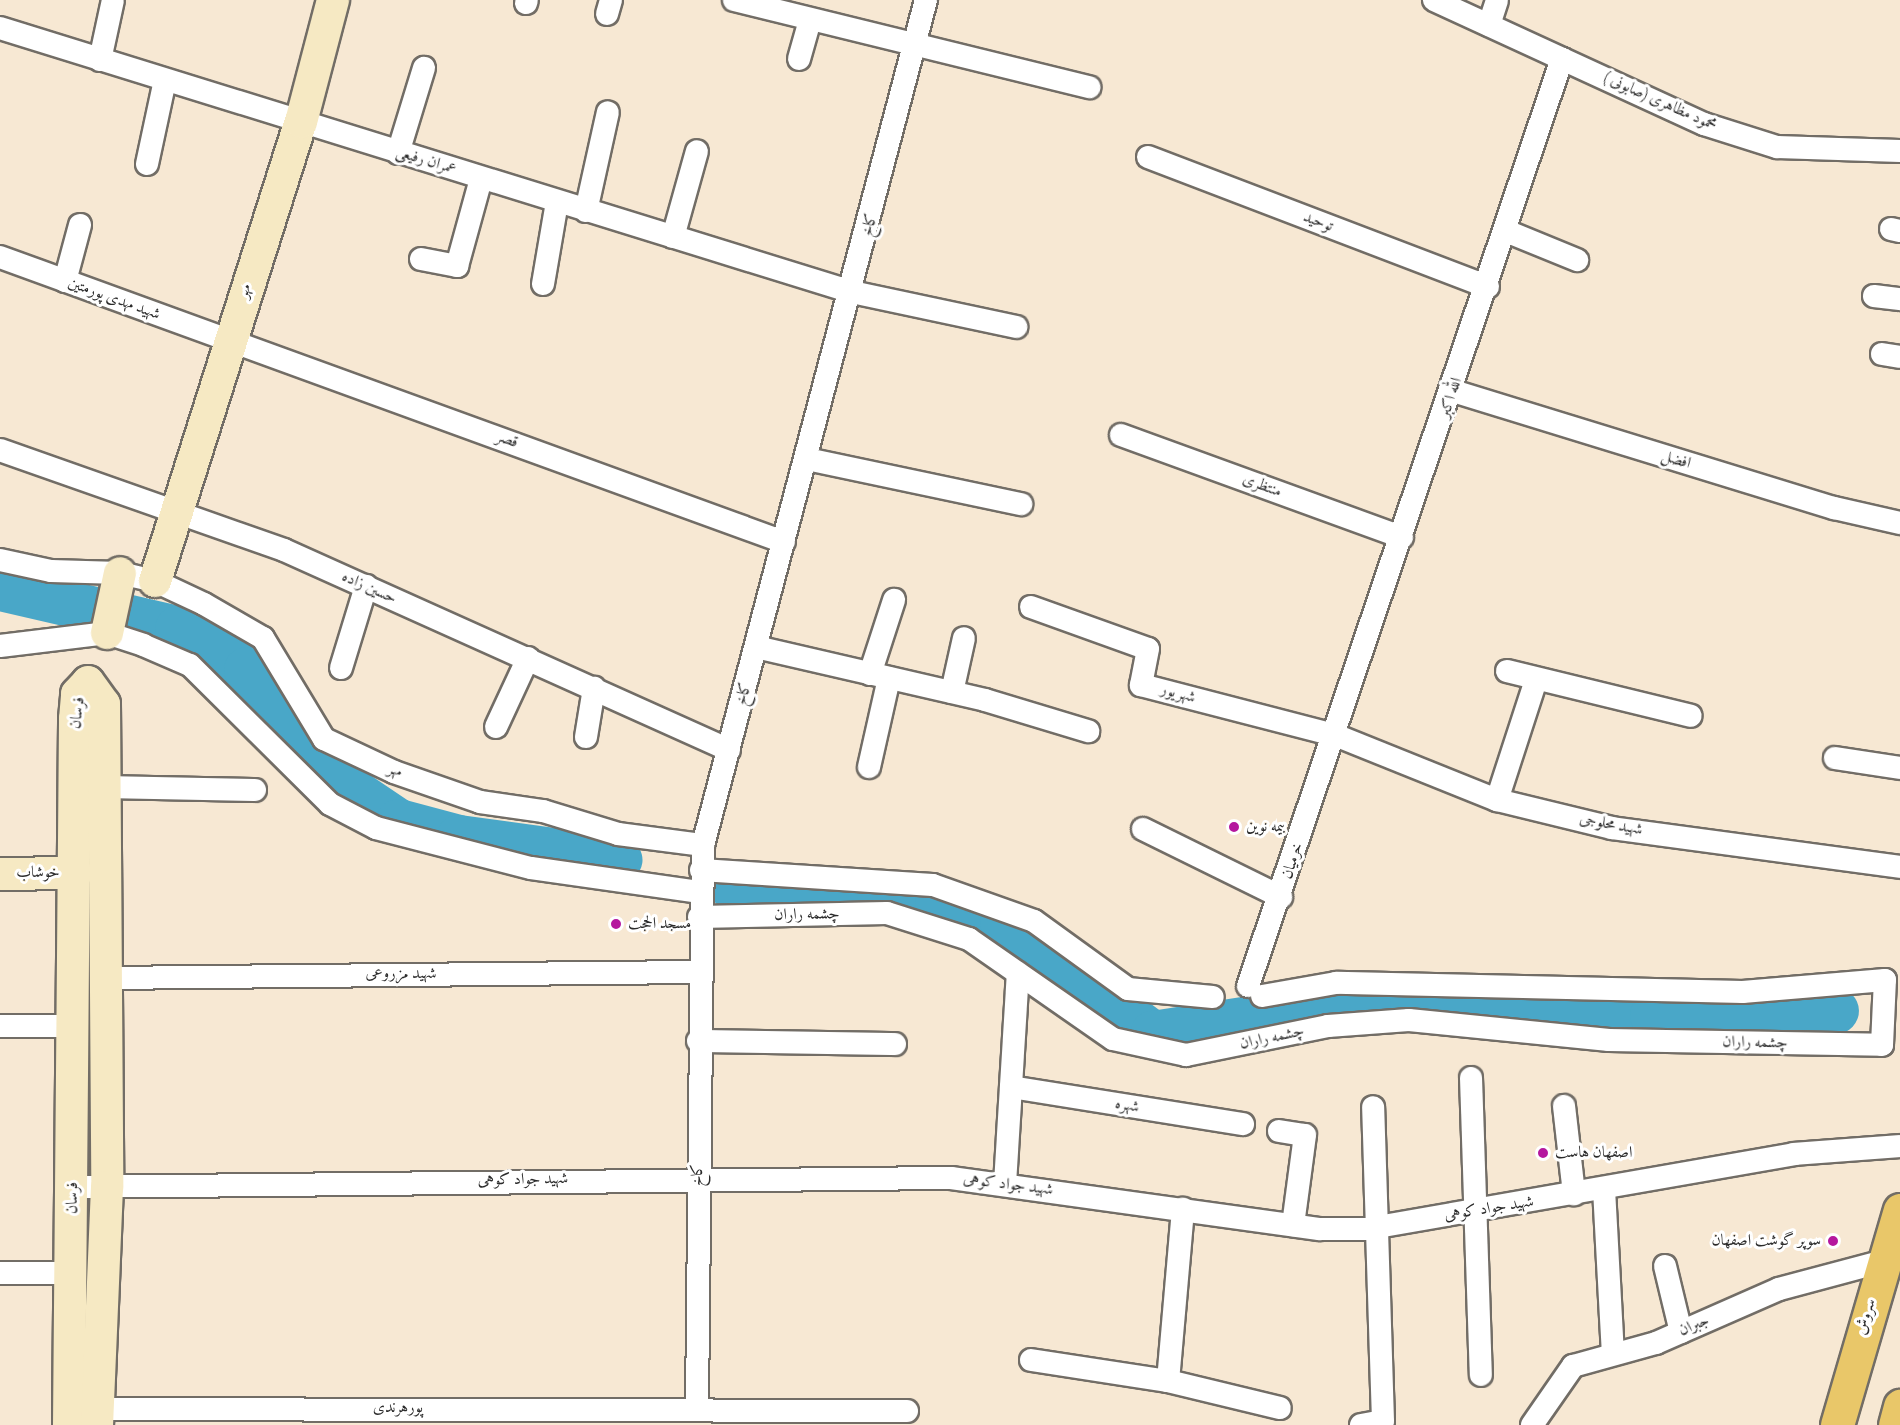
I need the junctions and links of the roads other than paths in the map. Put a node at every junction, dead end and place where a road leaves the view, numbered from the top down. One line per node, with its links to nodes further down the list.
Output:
1 (113, 0): 13 (street)
2 (333, 0): 18 (street, مهر)
3 (734, 0): 7 (street)
4 (926, 0): 10 (street, کاخ)
5 (1434, 0): 8 (street, محمود مظاهری (صابونی ))
6 (1497, 0): 8 (street)
7 (810, 20): 10 (street); 11 (street)
8 (1489, 25): 12 (street, محمود مظاهری (صابونی ))
9 (0, 28): 13 (street, عمران رفیعی)
10 (916, 46): 16 (street); 36 (street, کاخ)
11 (799, 59)
12 (1562, 59): 20 (street, محمود مظاهری (صابونی )); 28 (street, الله اکبر)
13 (100, 60): 15 (street, عمران رفیعی)
14 (424, 68): 21 (street)
15 (165, 80): 18 (street, عمران رفیعی); 23 (street)
16 (1089, 87)
17 (608, 112): 26 (street)
18 (301, 122): 21 (street, عمران رفیعی); 40 (street, مهر)
19 (698, 151): 29 (street)
20 (1900, 151)
21 (398, 153): 24 (street, عمران رفیعی)
22 (1148, 157): 35 (street, توحید)
23 (147, 164)
24 (481, 179): 25 (street, عمران رفیعی); 31 (street)
25 (557, 202): 26 (street, عمران رفیعی); 34 (street)
26 (586, 211): 29 (street, عمران رفیعی)
27 (80, 225): 33 (street)
28 (1506, 231): 32 (street); 35 (street, الله اکبر)
29 (673, 237): 36 (street, عمران رفیعی)
30 (0, 257): 33 (street, شهید مهدی پورمتین)
31 (421, 259)
32 (1577, 260)
33 (65, 281): 40 (street, شهید مهدی پورمتین)
34 (543, 284)
35 (1488, 287): 41 (street, الله اکبر)
36 (852, 292): 39 (street, عمران رفیعی); 44 (street, کاخ)
37 (1874, 296): 38 (street)
38 (1900, 298)
39 (1016, 327)
40 (228, 340): 46 (street, مهر); 49 (street, قصر)
41 (1454, 391): 47 (street, افضل); 48 (street, الله اکبر)
42 (1121, 435): 48 (street, منتظری)
43 (0, 450): 46 (street, حسین زاده)
44 (807, 459): 45 (street); 49 (street, کاخ)
45 (1021, 504)
46 (178, 510): 52 (street, مهر); 53 (street, حسین زاده)
47 (1900, 523)
48 (1402, 537): 70 (street, الله اکبر)
49 (784, 542): 59 (street, کاخ)
50 (0, 560): 51 (street, مهر)
51 (120, 573): 52 (street, مهر); 56 (street)
52 (155, 581): 80 (street, مهر)
53 (366, 586): 60 (street, حسین زاده); 61 (street)
54 (894, 600): 63 (street)
55 (1031, 607): 70 (street, شهریور)
56 (106, 633): 58 (street); 84 (street)
57 (964, 638): 66 (street)
58 (0, 646)
59 (756, 647): 63 (street); 72 (street, کاخ)
60 (528, 658): 65 (street, حسین زاده); 68 (street)
61 (341, 668)
62 (1507, 671): 64 (street)
63 (880, 676): 66 (street); 74 (street)
64 (1536, 680): 67 (street); 78 (street)
65 (594, 688): 71 (street); 72 (street, حسین زاده)
66 (952, 692): 69 (street)
67 (1691, 716)
68 (496, 728)
69 (1088, 731)
70 (1335, 735): 78 (street, شهید محلوجی); 85 (street, خرمیان)
71 (586, 737)
72 (729, 750): 80 (street, کاخ)
73 (1835, 758): 75 (street)
74 (869, 767)
75 (1900, 768)
76 (103, 787): 77 (street); 82 (street, فرسان); 89 (street, فرسان)
77 (255, 790)
78 (1497, 800): 81 (street, شهید محلوجی)
79 (1143, 829): 85 (street)
80 (703, 845): 84 (street, کاخ)
81 (1900, 867)
82 (76, 873): 83 (street, خوشاب); 92 (street, فرسان)
83 (0, 874)
84 (700, 881): 86 (street, کاخ); 90 (street)
85 (1281, 897): 95 (street, خرمیان)
86 (699, 917): 87 (street, کاخ); 88 (street, چشمه راران)
87 (698, 972): 89 (street, شهید مزروعی); 93 (street, کاخ)
88 (1018, 973): 95 (street, چشمه راران); 97 (street)
89 (104, 978): 105 (street, فرسان)
90 (1213, 997)
91 (0, 1026): 92 (street)
92 (76, 1026): 106 (street, فرسان)
93 (699, 1041): 94 (street); 103 (street, کاخ)
94 (895, 1044)
95 (1882, 1045)
96 (1471, 1078): 111 (street)
97 (1011, 1087): 100 (street, شهره); 104 (street)
98 (1564, 1106): 108 (street)
99 (1373, 1107): 113 (street)
100 (1243, 1124)
101 (1278, 1131): 112 (street)
102 (1900, 1146): 107 (street, شهید جواد کوهی)
103 (698, 1179): 104 (street, شهید جواد کوهی); 105 (street, شهید جواد کوهی); 123 (street, کاخ)
104 (1005, 1184): 109 (street, شهید جواد کوهی)
105 (107, 1186): 106 (street, شهید جواد کوهی); 127 (street, فرسان)
106 (73, 1187): 117 (street, فرسان)
107 (1604, 1189): 108 (street, شهید جواد کوهی); 119 (street)
108 (1574, 1194): 111 (street, شهید جواد کوهی)
109 (1183, 1209): 112 (street, شهید جواد کوهی); 122 (street)
110 (1900, 1210): 114 (main road, سروش)
111 (1476, 1211): 113 (street, شهید جواد کوهی); 121 (street)
112 (1293, 1226): 113 (street, شهید جواد کوهی)
113 (1375, 1227): 129 (street)
114 (1884, 1262): 118 (street, جبران); 131 (main road, سروش)
115 (1665, 1266): 118 (street)
116 (0, 1273): 117 (street)
117 (71, 1274): 128 (street, فرسان)
118 (1681, 1332): 119 (street, جبران)
119 (1613, 1353): 130 (street, جبران)
120 (1031, 1360): 122 (street)
121 (1481, 1375)
122 (1168, 1381): 125 (street)
123 (698, 1406): 126 (street, پورهرندی); 127 (street, پورهرندی)
124 (1900, 1406): 132 (main road)
125 (1280, 1408)
126 (907, 1411)
127 (98, 1417)
128 (69, 1425)
129 (1362, 1425)
130 (1532, 1425)
131 (1837, 1425)
132 (1895, 1425)

